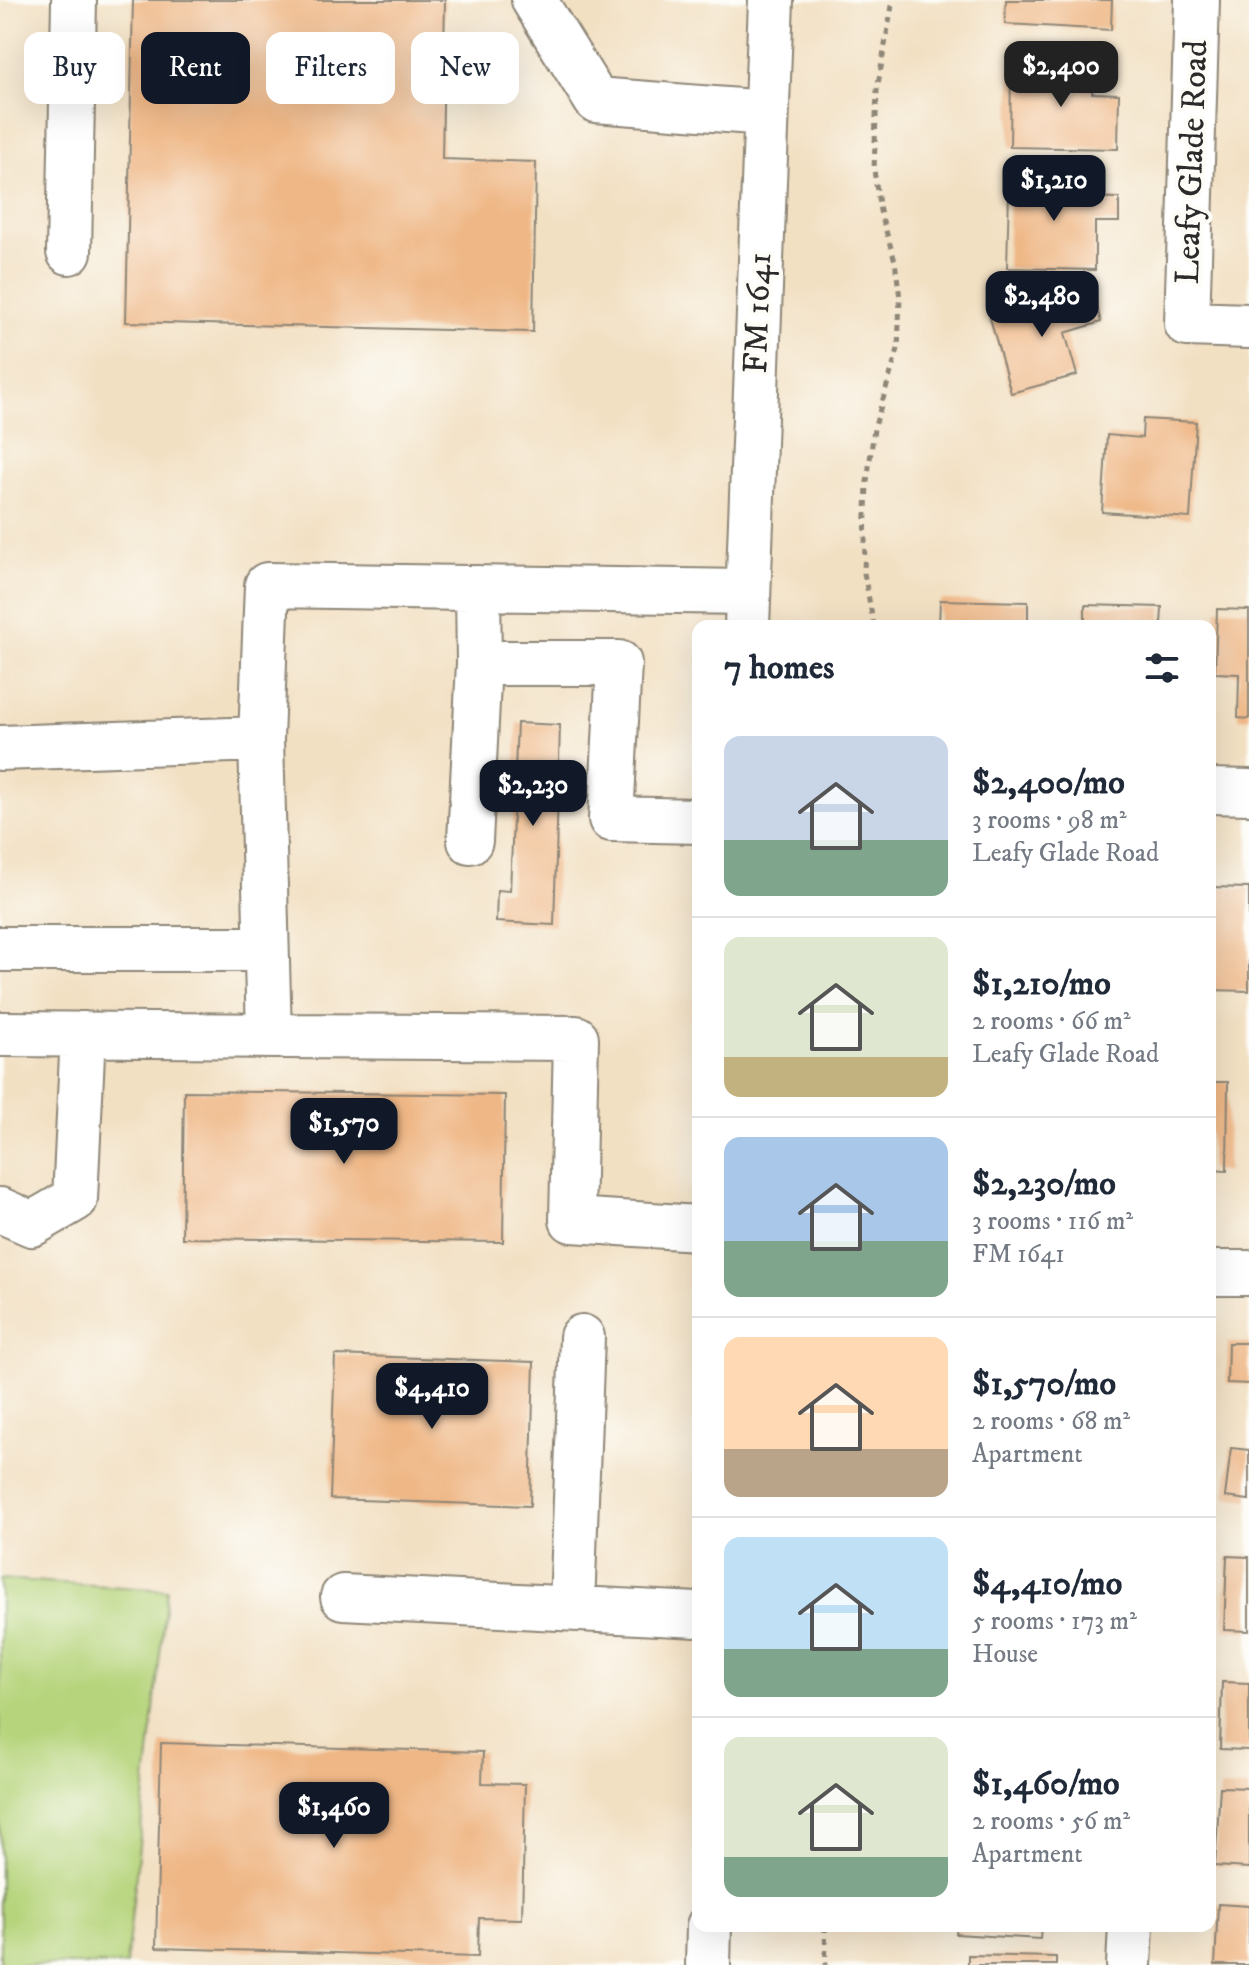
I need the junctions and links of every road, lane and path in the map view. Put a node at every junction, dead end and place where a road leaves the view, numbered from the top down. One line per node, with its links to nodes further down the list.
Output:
1 (74, 0): 7 (main road)
2 (534, 0): 6 (main road)
3 (771, 0): 6 (main road, FM 1641 / FM 1641)
4 (893, 0): 11 (path)
5 (1197, 0): 8 (main road, Leafy Glade Road)
6 (766, 113): 10 (main road, FM 1641 / FM 1641)
7 (69, 252)
8 (1249, 326)
9 (478, 588): 10 (main road); 12 (main road); 13 (main road)
10 (748, 609)
11 (873, 620)
12 (479, 663): 17 (main road); 18 (main road)
13 (261, 739): 14 (main road); 20 (main road)
14 (0, 748)
15 (1216, 791): 16 (main road)
16 (1249, 792)
17 (692, 821)
18 (470, 841)
19 (0, 949): 20 (main road)
20 (266, 949): 23 (main road)
21 (0, 1034): 22 (main road)
22 (83, 1034): 23 (main road); 24 (main road)
23 (269, 1035): 25 (main road)
24 (0, 1210)
25 (692, 1228)
26 (1216, 1273): 27 (main road)
27 (1249, 1273)
28 (582, 1337): 30 (main road)
29 (343, 1597): 30 (main road)
30 (572, 1608): 31 (main road)
31 (692, 1615)
32 (709, 1932): 35 (main road)
33 (825, 1932): 36 (path)
34 (1131, 1932): 37 (main road)
35 (708, 1965)
36 (826, 1965)
37 (1129, 1965)

